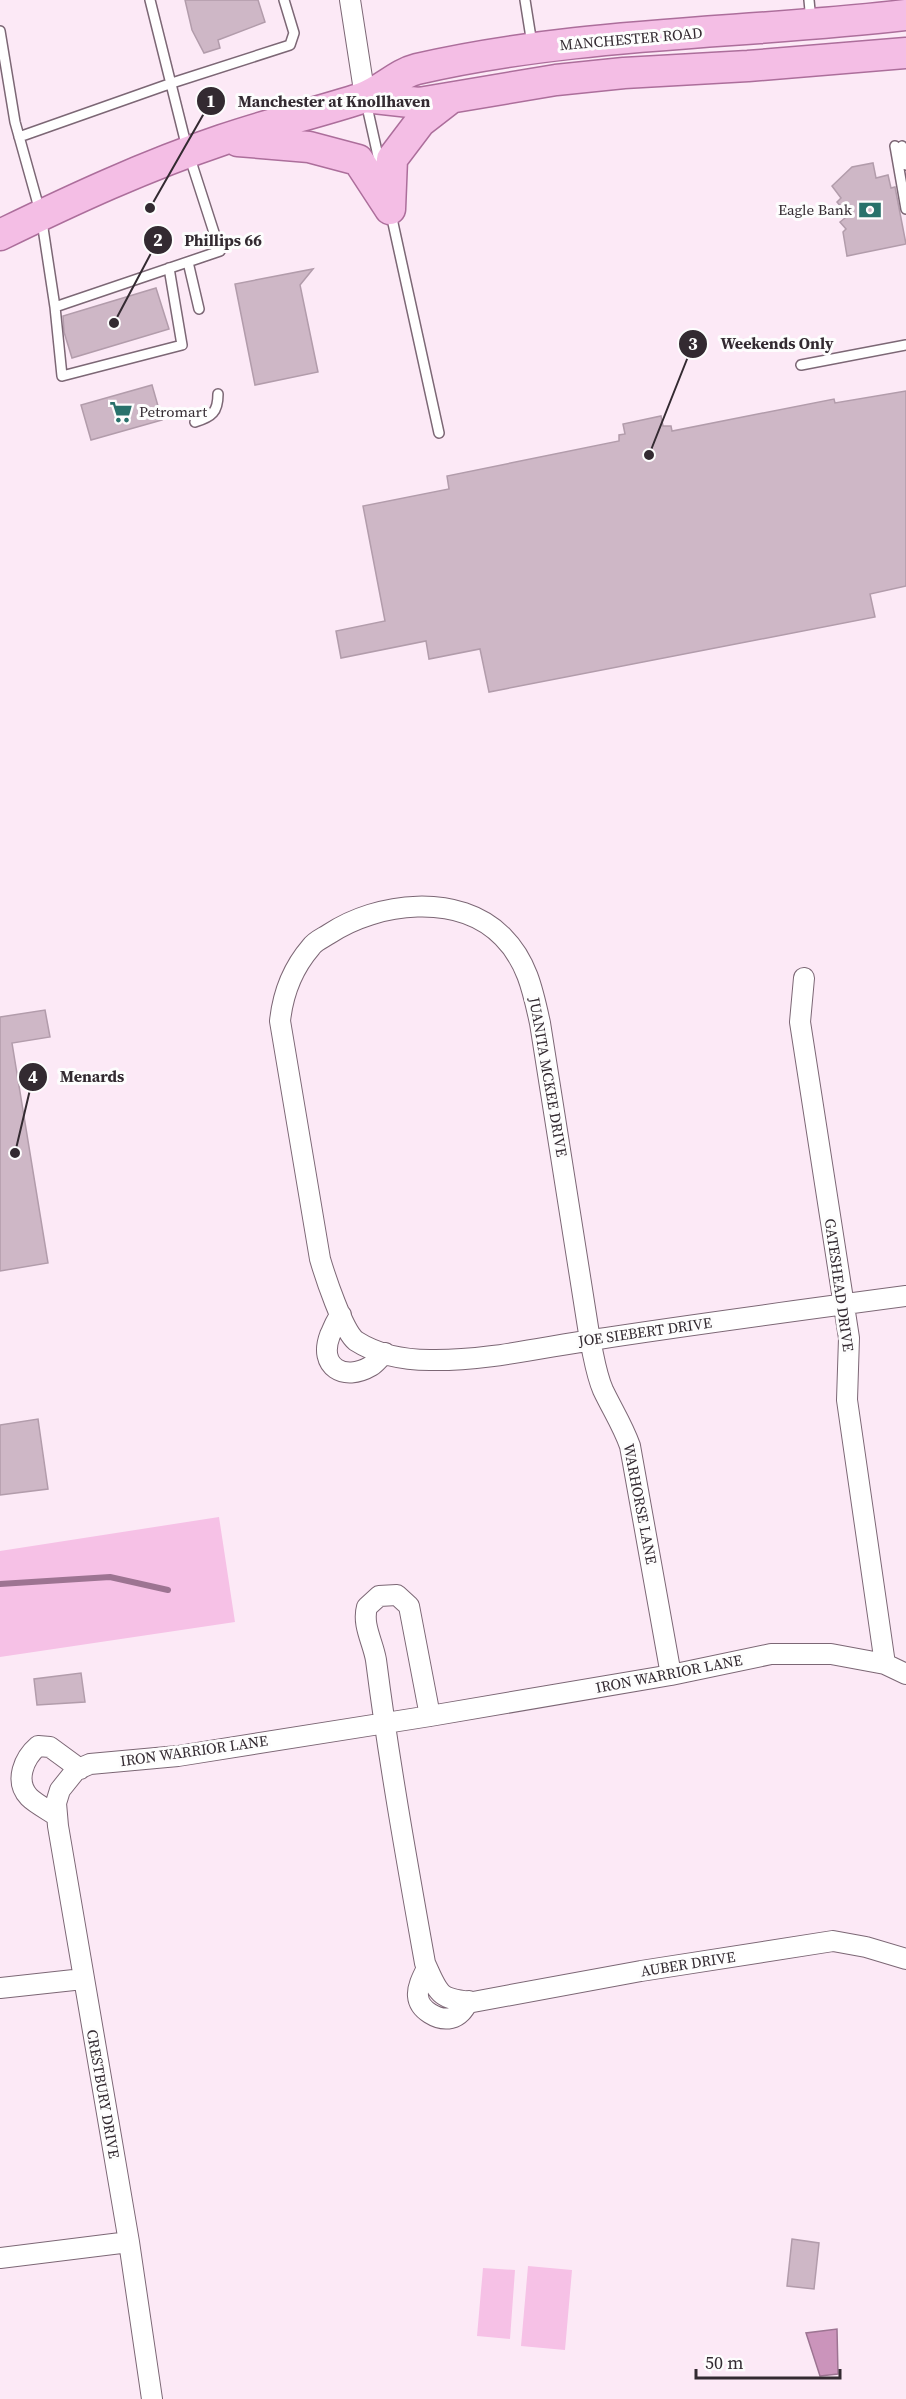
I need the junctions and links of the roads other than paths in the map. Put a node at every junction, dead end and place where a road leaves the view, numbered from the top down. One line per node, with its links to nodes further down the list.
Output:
1 (150, 0): 10 (lane)
2 (284, 0): 10 (lane)
3 (350, 0): 11 (street)
4 (525, 0): 8 (lane)
5 (810, 13): 6 (main road, MANCHESTER ROAD); 8 (main road, MANCHESTER ROAD)
6 (906, 15)
7 (0, 31): 13 (lane)
8 (533, 49): 11 (main road, MANCHESTER ROAD)
9 (906, 53): 12 (main road, MANCHESTER ROAD)
10 (172, 83): 13 (lane); 15 (lane)
11 (365, 97): 12 (main road, MANCHESTER ROAD); 14 (main road, MANCHESTER ROAD); 17 (lane)
12 (452, 97): 17 (main road)
13 (19, 137): 19 (lane)
14 (223, 140): 15 (main road, MANCHESTER ROAD); 17 (main road)
15 (188, 152): 19 (main road, MANCHESTER ROAD); 21 (lane)
16 (906, 165): 18 (lane)
17 (390, 209): 29 (lane)
18 (906, 209)
19 (41, 215): 20 (main road, MANCHESTER ROAD); 23 (lane)
20 (0, 235)
21 (188, 262): 22 (lane); 24 (lane)
22 (169, 268): 23 (lane); 23 (lane)
23 (55, 307)
24 (199, 309)
25 (906, 345): 26 (lane)
26 (801, 365)
27 (218, 394): 28 (lane)
28 (195, 422)
29 (439, 433)
30 (804, 978): 32 (street, GATESHEAD DRIVE)
31 (906, 1296): 32 (street, JOE SIEBERT DRIVE)
32 (843, 1304): 35 (street, JOE SIEBERT DRIVE); 37 (street, GATESHEAD DRIVE)
33 (341, 1315): 34 (street, JUANITA MCKEE DRIVE); 35 (street, JUANITA MCKEE DRIVE); 36 (street)
34 (354, 1340): 36 (street, JOE SIEBERT DRIVE)
35 (590, 1340): 36 (street, JOE SIEBERT DRIVE); 39 (street, WARHORSE LANE)
36 (385, 1353)
37 (885, 1664): 38 (street, IRON WARRIOR LANE); 39 (street, IRON WARRIOR LANE)
38 (906, 1674)
39 (671, 1675): 40 (street, IRON WARRIOR LANE)
40 (430, 1716): 41 (street, IRON WARRIOR LANE); 41 (street)
41 (384, 1723): 42 (street, IRON WARRIOR LANE); 44 (street, AUBER DRIVE)
42 (78, 1769): 43 (street, CRESTBURY DRIVE); 43 (street)
43 (57, 1816): 45 (street, CRESTBURY DRIVE)
44 (906, 1959)
45 (83, 1979): 46 (street); 47 (street, CRESTBURY DRIVE)
46 (0, 1988)
47 (129, 2242): 48 (street); 49 (street, CRESTBURY DRIVE)
48 (0, 2258)
49 (152, 2399)

